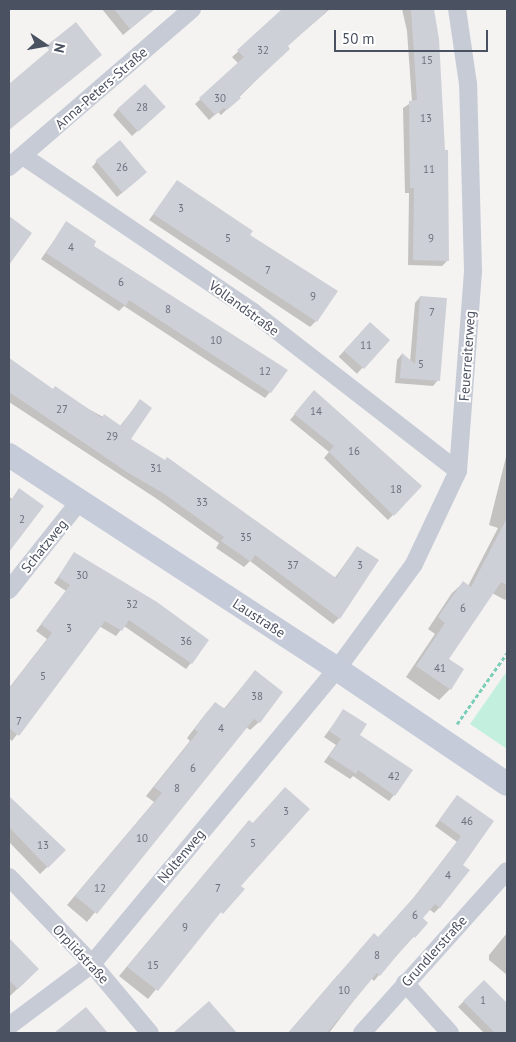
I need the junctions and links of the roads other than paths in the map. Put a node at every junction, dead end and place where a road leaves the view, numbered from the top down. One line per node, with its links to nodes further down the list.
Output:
1 (192, 9): 3 (street, Anna-Peters-Straße)
2 (458, 9): 6 (street, Feuerreiterweg)
3 (23, 156): 4 (street, Anna-Peters-Straße); 6 (street, Vollandstraße)
4 (9, 167)
5 (9, 455): 7 (street, Laustraße)
6 (458, 472): 9 (street, Feuerreiterweg)
7 (79, 502): 8 (street, Schatzweg); 9 (street, Laustraße)
8 (9, 590)
9 (337, 669): 10 (street, Laustraße); 13 (street, Noltenweg)
10 (507, 784)
11 (507, 871): 14 (street, Grundlerstraße)
12 (9, 877): 13 (street, Orplidstraße)
13 (92, 964): 15 (street, Noltenweg); 16 (street, Orplidstraße)
14 (405, 983): 17 (street, Grundlerstraße); 18 (street)
15 (9, 1026)
16 (150, 1033)
17 (362, 1033)
18 (450, 1033)

